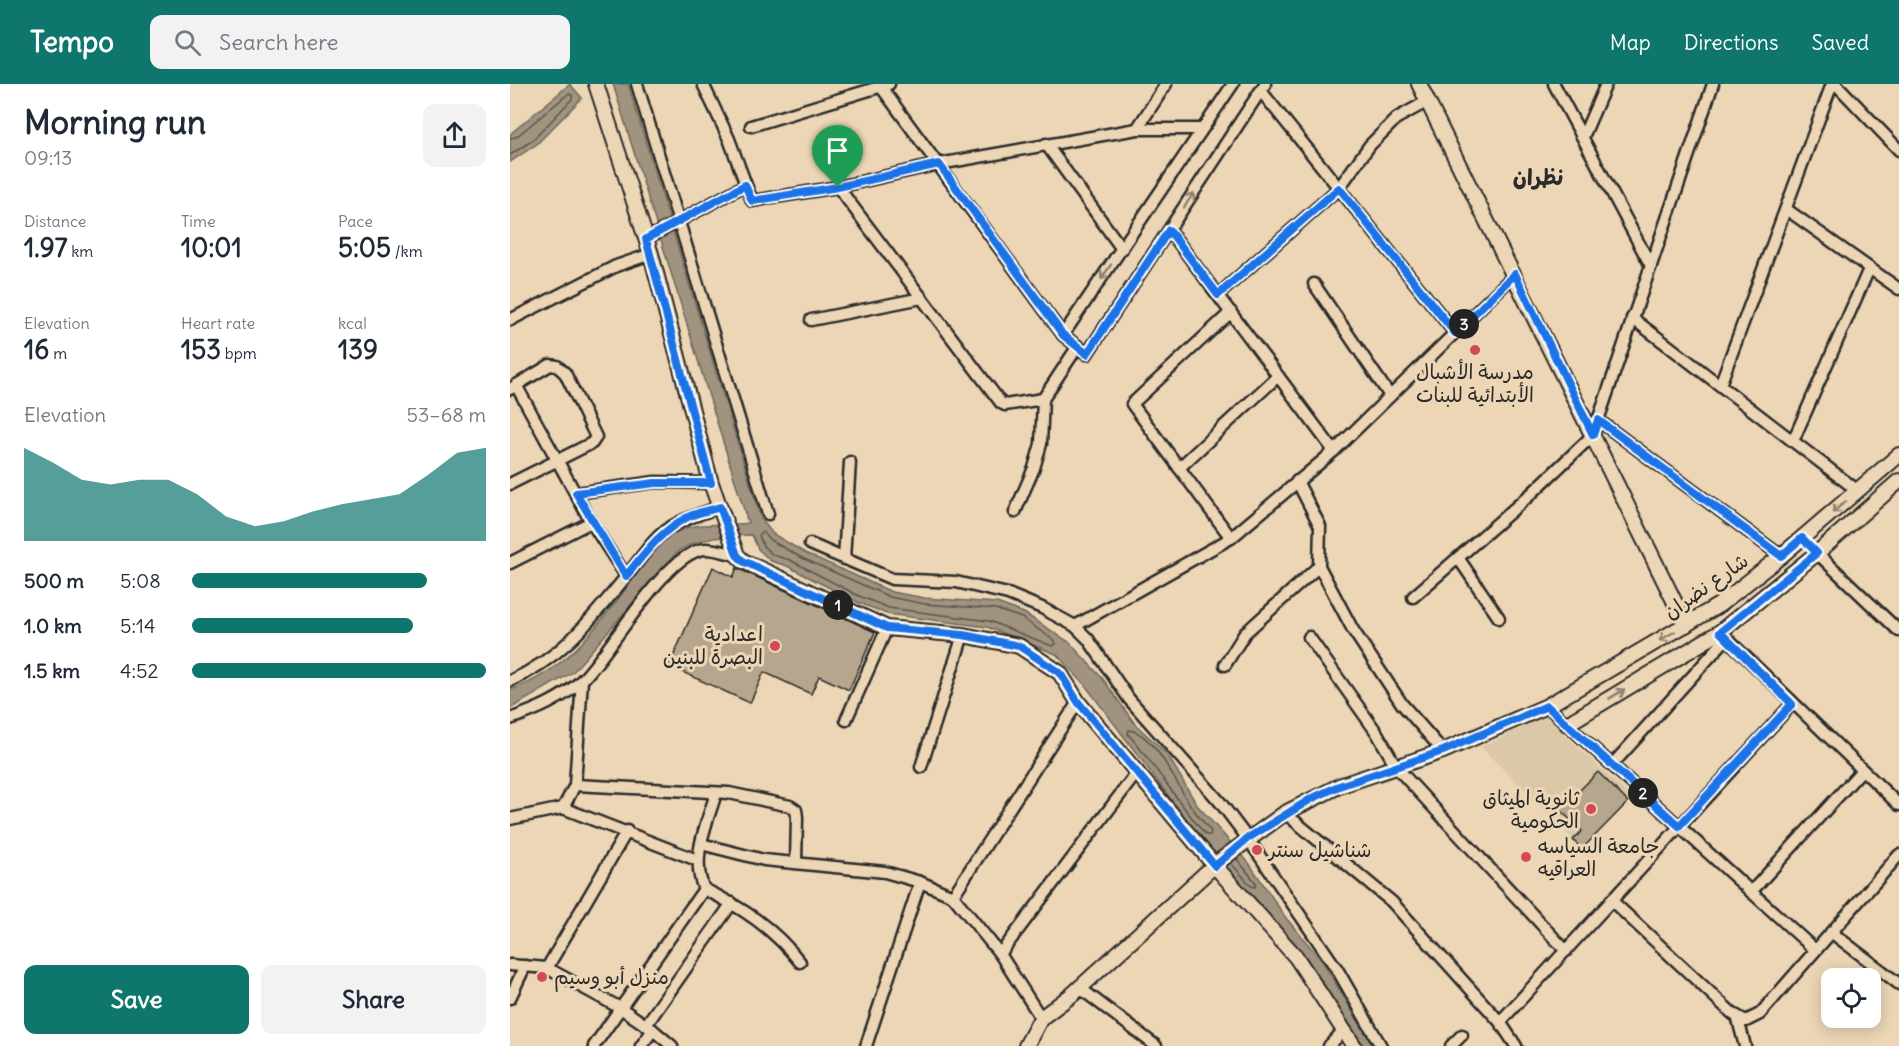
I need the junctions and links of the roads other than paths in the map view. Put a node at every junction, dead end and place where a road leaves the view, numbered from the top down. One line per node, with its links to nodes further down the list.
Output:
1 (596, 84): 27 (street)
2 (637, 84): 25 (street)
3 (703, 84): 21 (street)
4 (1166, 84): 15 (street)
5 (1233, 84): 16 (street)
6 (1419, 84): 13 (street)
7 (1554, 84): 17 (street)
8 (1606, 84): 17 (street)
9 (1713, 84): 30 (street)
10 (1834, 84): 19 (street); 24 (street)
11 (883, 85): 14 (street); 20 (street)
12 (1263, 87): 23 (street); 26 (street, one-way to 12)
13 (1428, 101): 23 (street); 32 (street)
14 (751, 126)
15 (1137, 129): 16 (street); 18 (street)
16 (1202, 129): 28 (street)
17 (1583, 137): 30 (street)
18 (1046, 144): 20 (street); 28 (street)
19 (1899, 150)
20 (939, 164): 22 (street); 42 (street)
21 (745, 185): 22 (street); 25 (street)
22 (838, 187): 36 (street)
23 (1339, 188): 35 (street); 41 (street)
24 (1786, 209): 31 (street); 45 (street)
25 (679, 223): 27 (street); 65 (street)
26 (1169, 230): 35 (street); 43 (street)
27 (649, 238): 29 (street)
28 (1122, 249): 42 (street, one-way to 42)
29 (651, 254): 39 (street); 59 (street)
30 (1651, 266): 38 (street)
31 (1869, 269): 34 (street); 51 (street)
32 (1515, 274): 41 (street); 50 (street)
33 (1314, 284): 47 (street)
34 (1899, 289)
35 (1218, 295): 37 (street)
36 (922, 298): 40 (street); 48 (street)
37 (1231, 312): 44 (street); 56 (street)
38 (1632, 318): 45 (street); 49 (street)
39 (510, 320)
40 (811, 320)
41 (1455, 333): 47 (street)
42 (1063, 335): 43 (street)
43 (1078, 346): 48 (street)
44 (1278, 376): 52 (street); 56 (street)
45 (1720, 385): 51 (street)
46 (513, 387): 54 (street); 54 (street)
47 (1390, 396): 52 (street)
48 (1043, 399): 64 (street)
49 (1598, 420): 50 (street); 72 (street)
50 (1593, 435): 74 (street); 80 (street)
51 (1793, 441): 61 (street)
52 (1334, 451): 58 (street)
53 (1899, 454): 61 (street, شارع نضران)
54 (558, 460): 60 (street); 62 (street)
55 (850, 462): 73 (street)
56 (1179, 468): 67 (street)
57 (1899, 480): 71 (street, شارع نضران)
58 (1297, 481): 67 (street); 76 (street)
59 (711, 483): 62 (street); 63 (street)
60 (510, 484)
61 (1858, 490): 68 (street, شارع نضران, one-way to 68)
62 (576, 493): 66 (street)
63 (720, 507): 70 (street); 77 (street)
64 (1015, 512)
65 (768, 514)
66 (591, 522): 75 (street); 77 (street)
67 (1231, 538): 81 (street)
68 (1802, 538): 71 (street); 72 (street, شارع نضران)
69 (810, 544): 73 (street)
70 (735, 549): 82 (street); 88 (street)
71 (1817, 553): 83 (street); 85 (street, شارع نضران)
72 (1781, 556): 80 (street, شارع نضران)
73 (844, 559): 81 (street)
74 (1459, 559): 78 (street); 79 (street)
75 (510, 563)
76 (1319, 566): 87 (street); 96 (street)
77 (626, 576): 89 (street)
78 (1413, 597)
79 (1499, 618)
80 (1686, 625): 92 (street, شارع نضران, one-way to 92)
81 (1075, 626): 110 (street)
82 (887, 628): 84 (street); 94 (street)
83 (1899, 631)
84 (963, 635): 90 (street); 98 (street)
85 (1723, 635): 91 (street); 95 (street, شارع نضران, one-way to 85); 97 (street)
86 (1309, 637): 99 (street)
87 (1225, 665)
88 (582, 680): 93 (street); 102 (street)
89 (510, 681)
90 (1078, 702): 101 (street); 119 (street)
91 (1792, 704): 100 (street); 108 (street)
92 (1547, 706): 95 (street); 96 (street, شارع نضران)
93 (510, 719)
94 (846, 720)
95 (1567, 724): 97 (street)
96 (1443, 751): 99 (street, شارع نضران)
97 (1612, 765): 108 (street)
98 (921, 766)
99 (1397, 768): 106 (street, شارع نضران); 124 (street)
100 (1862, 770): 104 (street); 118 (street)
101 (1138, 771): 115 (street); 125 (street)
102 (575, 785): 103 (street); 105 (street)
103 (716, 793): 111 (street); 114 (street)
104 (1899, 806)
105 (563, 808): 107 (street); 109 (street)
106 (1285, 813): 110 (street, شارع نضران); 136 (street)
107 (510, 819)
108 (1679, 826): 118 (street); 120 (street)
109 (627, 831): 113 (street); 129 (street)
110 (1246, 840): 115 (street, شارع نضران); 148 (street)
111 (701, 844): 113 (street); 114 (street)
112 (1899, 855): 122 (street)
113 (697, 860): 117 (street)
114 (796, 862): 116 (street)
115 (1216, 864): 131 (street, شارع نضران); 138 (street)
116 (920, 882): 119 (street); 143 (street)
117 (704, 889): 121 (street); 133 (street)
118 (1751, 892): 123 (street)
119 (953, 896): 125 (street)
120 (1611, 900): 124 (street); 134 (street)
121 (732, 903): 126 (street); 137 (street)
122 (1831, 932): 123 (street); 130 (street)
123 (1814, 949): 134 (street)
124 (1566, 951): 136 (street)
125 (1000, 954): 135 (street)
126 (800, 962)
127 (510, 965): 128 (street)
128 (525, 966): 129 (street); 132 (street)
129 (547, 968): 133 (street)
130 (1899, 984)
131 (1080, 988): 135 (street, شارع نضران); 145 (street)
132 (510, 998)
133 (622, 1009): 137 (street); 140 (street)
134 (1737, 1016): 151 (street)
135 (1041, 1018): 144 (street)
136 (1500, 1022): 150 (street)
137 (650, 1027): 141 (street); 142 (street)
138 (1343, 1031): 146 (street); 147 (street)
139 (1462, 1035): 149 (street)
140 (594, 1046)
141 (641, 1046)
142 (672, 1046)
143 (866, 1046)
144 (1026, 1046)
145 (1156, 1046)
146 (1329, 1046)
147 (1354, 1046)
148 (1381, 1046)
149 (1451, 1046)
150 (1516, 1046)
151 (1745, 1046)

